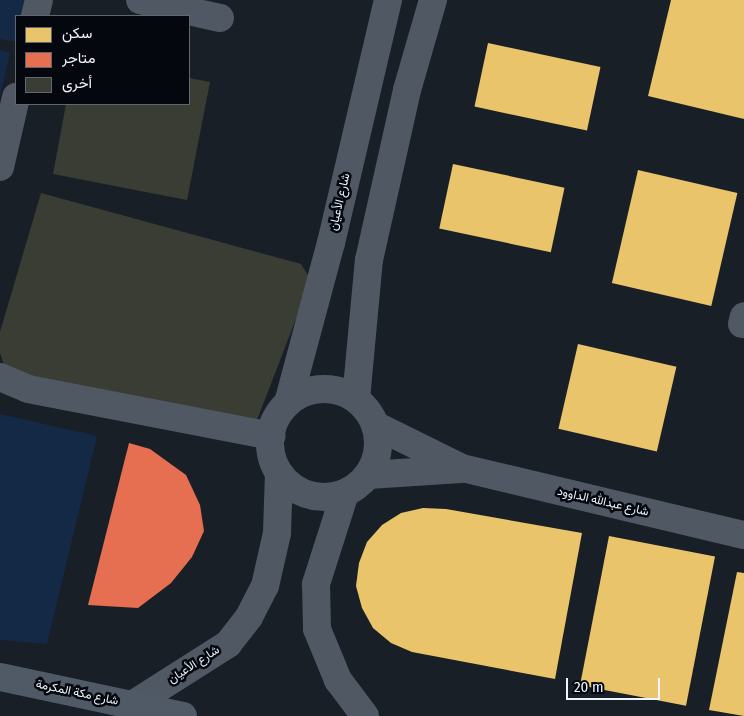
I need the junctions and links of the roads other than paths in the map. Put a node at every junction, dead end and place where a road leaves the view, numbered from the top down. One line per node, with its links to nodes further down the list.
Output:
1 (39, 0): 5 (street)
2 (140, 0): 6 (street)
3 (388, 0): 11 (street, شارع الأعيان)
4 (433, 0): 10 (street)
5 (35, 15)
6 (220, 18)
7 (15, 101): 8 (street)
8 (0, 167)
9 (0, 377): 13 (street)
10 (356, 400): 11 (street); 12 (street)
11 (288, 403): 13 (street)
12 (376, 425): 14 (street, شارع عبدالله الداوود); 16 (street)
13 (270, 436): 15 (street)
14 (462, 468): 16 (street, شارع عبدالله الداوود); 18 (street, شارع عبدالله الداوود)
15 (279, 473): 17 (street); 20 (street, شارع الأعيان)
16 (368, 475): 17 (street)
17 (345, 493): 22 (street)
18 (744, 534)
19 (1, 677): 20 (main road, شارع مكة المكرمة)
20 (132, 705): 21 (main road, شارع مكة المكرمة)
21 (183, 716)
22 (365, 716)

